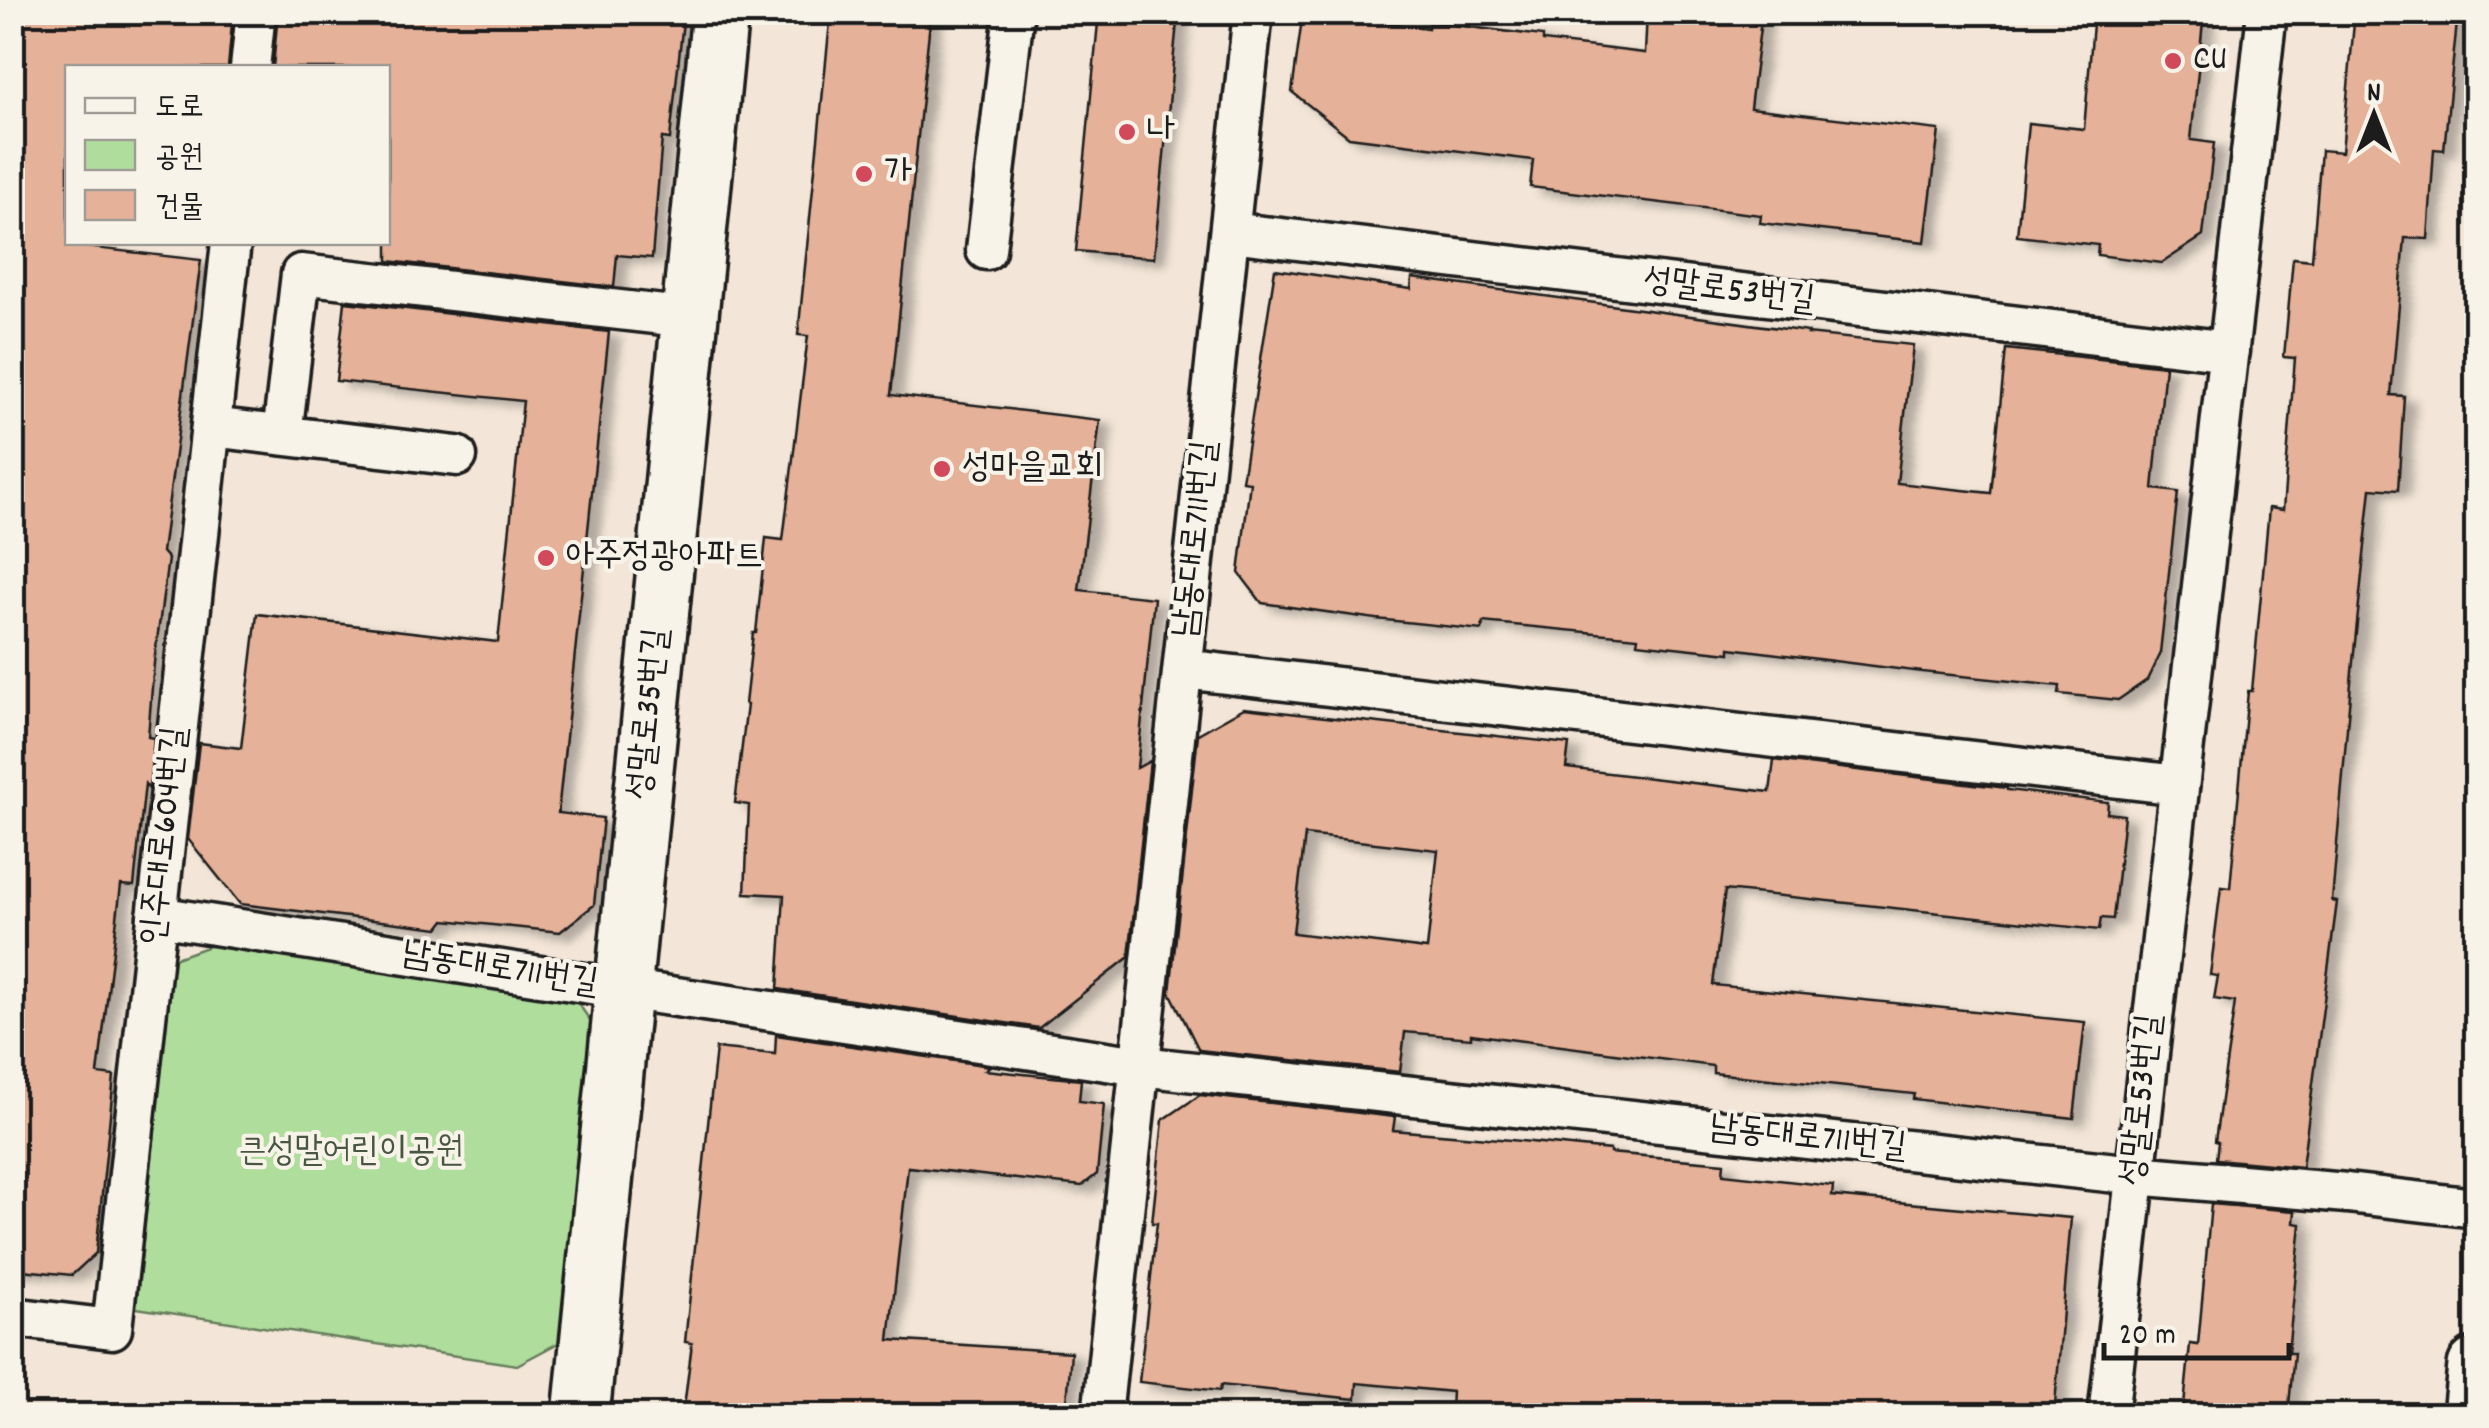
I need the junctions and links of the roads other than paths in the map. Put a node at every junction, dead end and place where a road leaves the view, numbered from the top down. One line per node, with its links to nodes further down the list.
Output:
1 (256, 12): 6 (lane)
2 (720, 12): 10 (street, 성말로35번길)
3 (1014, 12): 9 (lane)
4 (1254, 12): 7 (lane, 남동대로711번길)
5 (2267, 12): 11 (lane, 성말로53번길)
6 (250, 65)
7 (1230, 232): 11 (lane, 성말로53번길); 15 (lane, 남동대로711번길)
8 (231, 245): 12 (lane, 인주대로604번길)
9 (986, 250)
10 (690, 318): 13 (lane); 18 (street, 성말로35번길)
11 (2229, 351): 16 (lane, 성말로53번길)
12 (211, 427): 13 (lane); 17 (lane, 인주대로604번길)
13 (282, 436): 14 (lane)
14 (457, 456)
15 (1183, 668): 16 (lane); 19 (lane, 남동대로711번길)
16 (2179, 784): 20 (lane, 성말로53번길)
17 (158, 916): 18 (lane, 남동대로711번길); 22 (lane, 인주대로604번길)
18 (623, 989): 19 (lane, 남동대로711번길); 24 (street, 성말로35번길)
19 (1140, 1066): 20 (lane, 남동대로711번길); 25 (lane, 남동대로711번길)
20 (2135, 1175): 21 (lane, 남동대로711번길); 26 (lane, 성말로53번길)
21 (2476, 1208)
22 (12, 1317)
23 (2476, 1366): 27 (street)
24 (581, 1416)
25 (1102, 1416)
26 (2108, 1416)
27 (2471, 1416)

